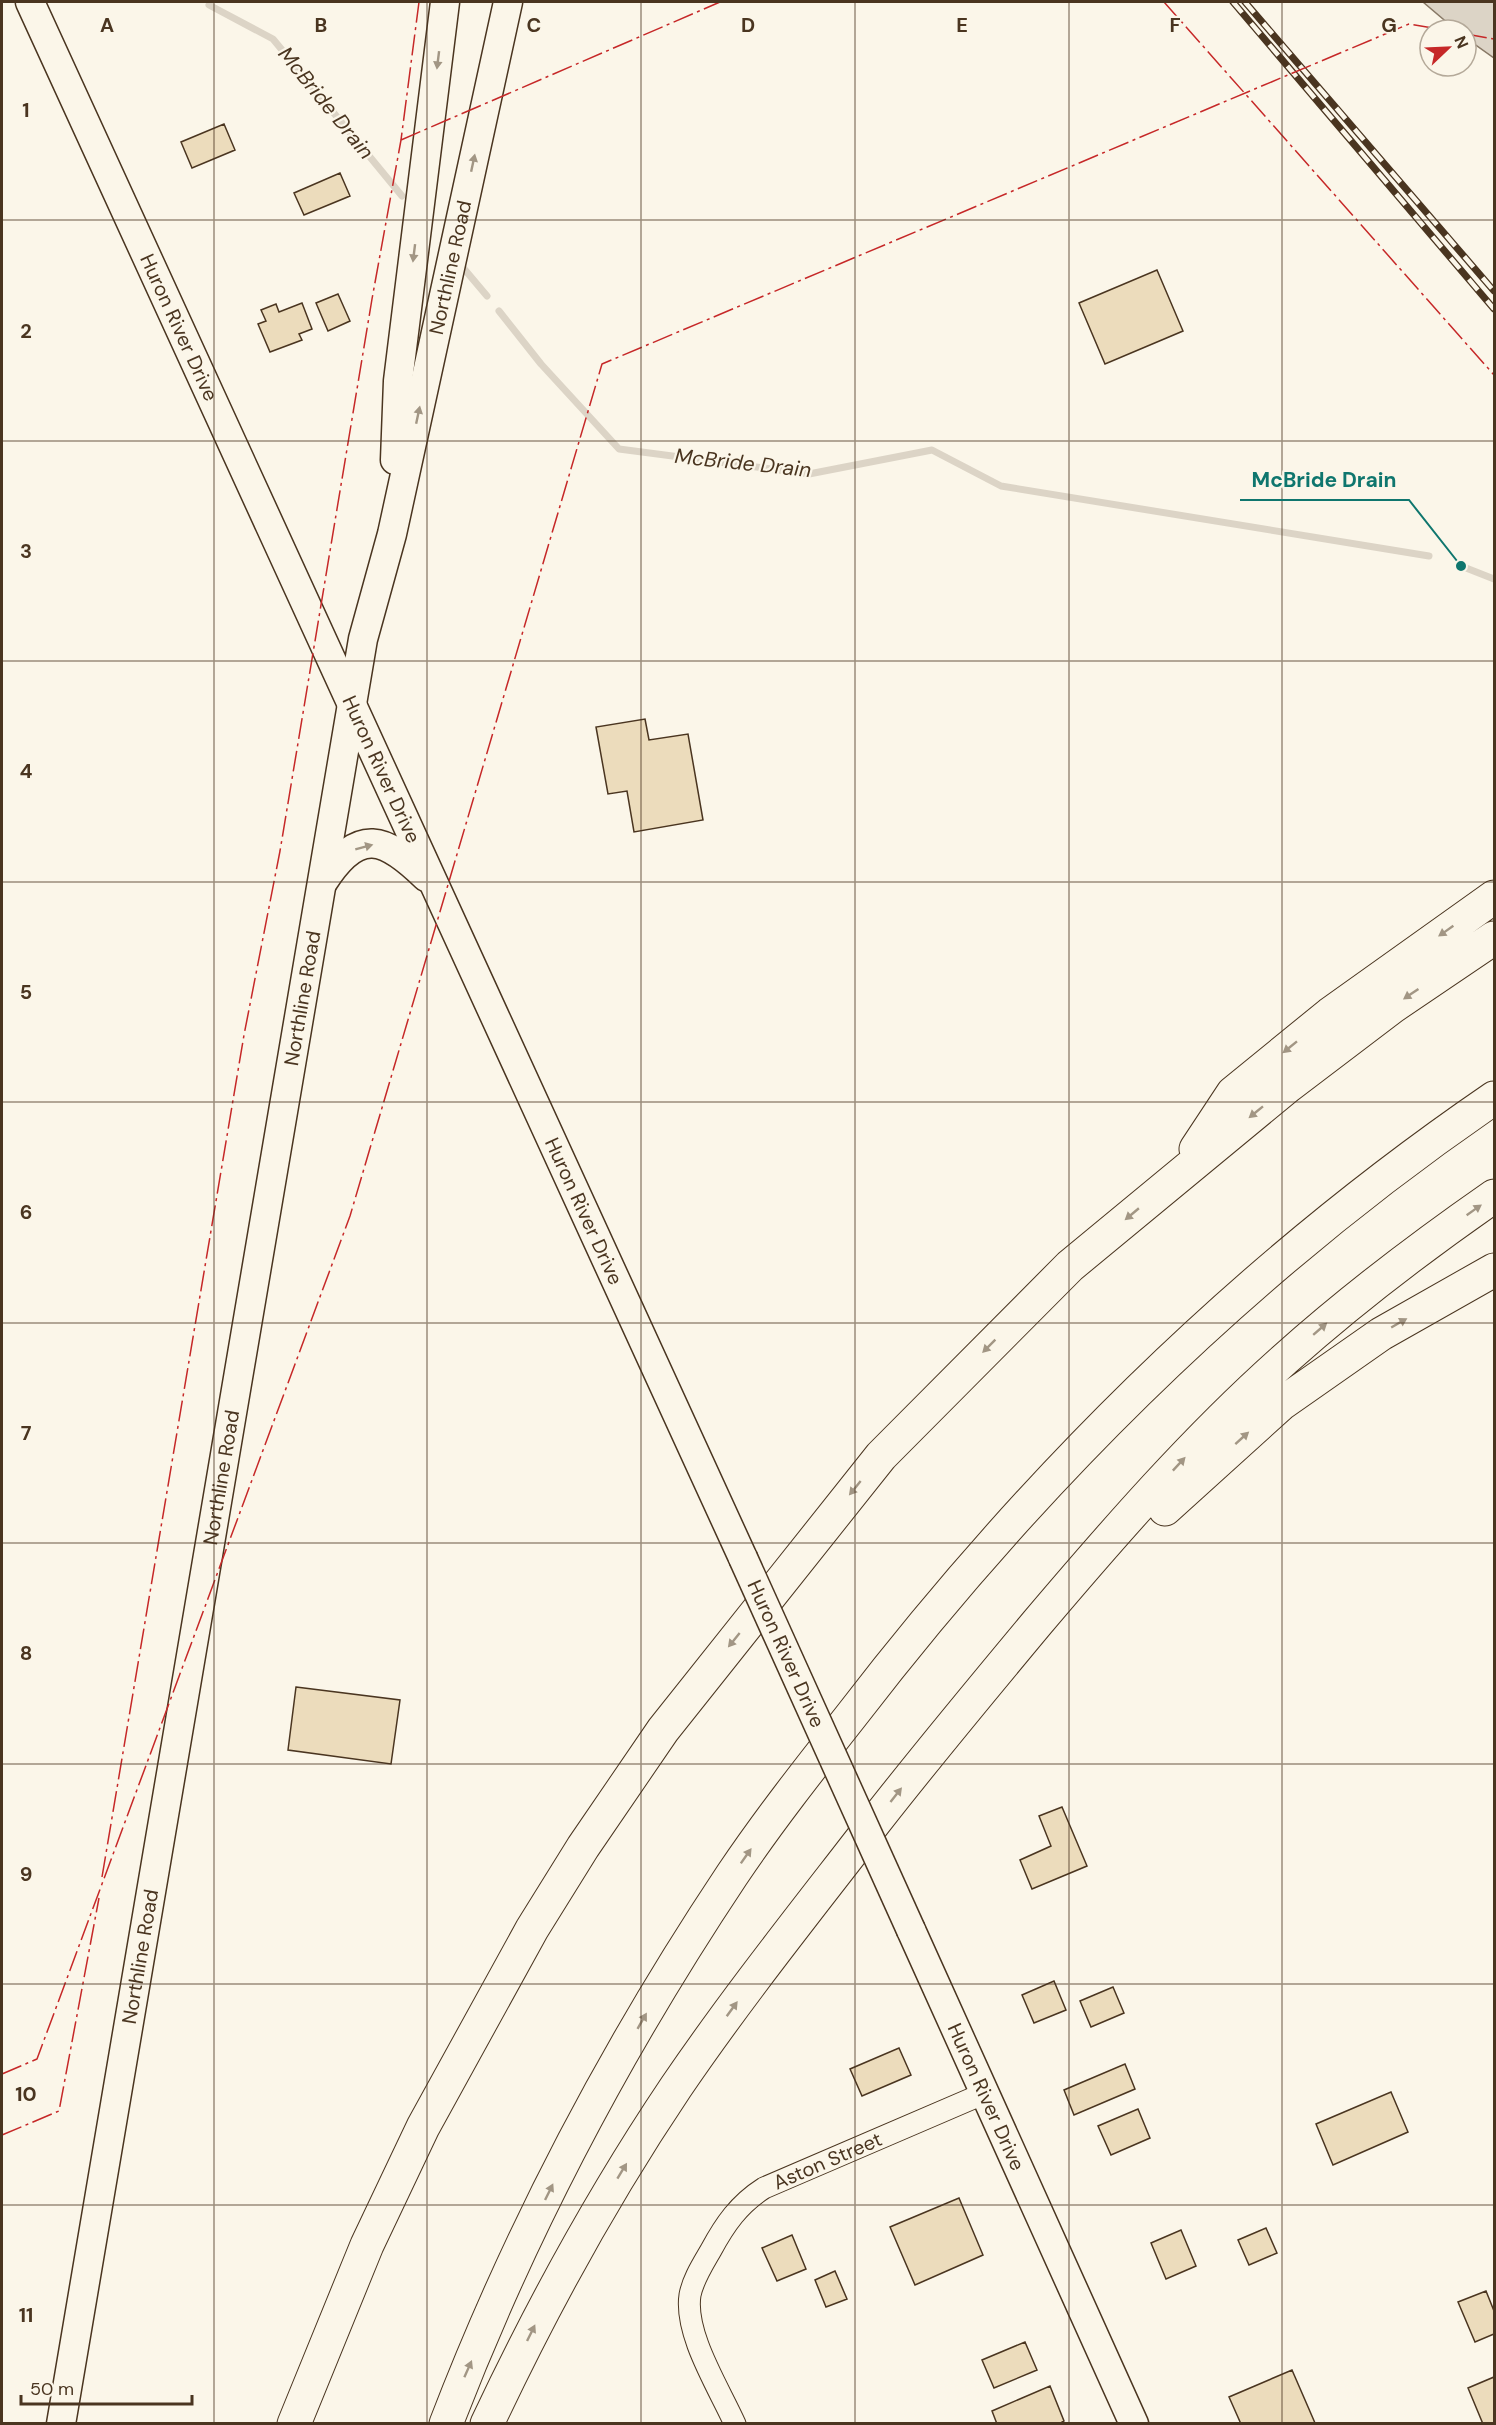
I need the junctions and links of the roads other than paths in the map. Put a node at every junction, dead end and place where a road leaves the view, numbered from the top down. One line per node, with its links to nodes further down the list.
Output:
1 (30, 2): 5 (street, Huron River Drive)
2 (446, 2): 4 (street, Northline Road, one-way to 4)
3 (508, 2): 4 (street, Northline Road, one-way to 3)
4 (392, 534): 5 (street, Northline Road)
5 (352, 704): 6 (street, Northline Road); 7 (street, Huron River Drive)
6 (322, 884): 7 (street, one-way to 7); 16 (street, Northline Road)
7 (438, 889): 15 (street, Huron River Drive, bridge)
8 (1494, 897): 11 (highway, one-way to 11)
9 (1494, 938): 11 (highway, one-way to 11)
10 (1494, 1098): 18 (highway, one-way to 10)
11 (1177, 1177): 17 (highway, one-way to 17)
12 (1494, 1196): 14 (highway, one-way to 12)
13 (1494, 1270): 14 (highway, one-way to 13)
14 (988, 1682): 19 (highway, one-way to 14)
15 (985, 2093): 20 (street, Aston Street); 21 (street, Huron River Drive)
16 (61, 2424)
17 (294, 2424)
18 (446, 2424)
19 (487, 2424)
20 (735, 2424)
21 (1134, 2424)

